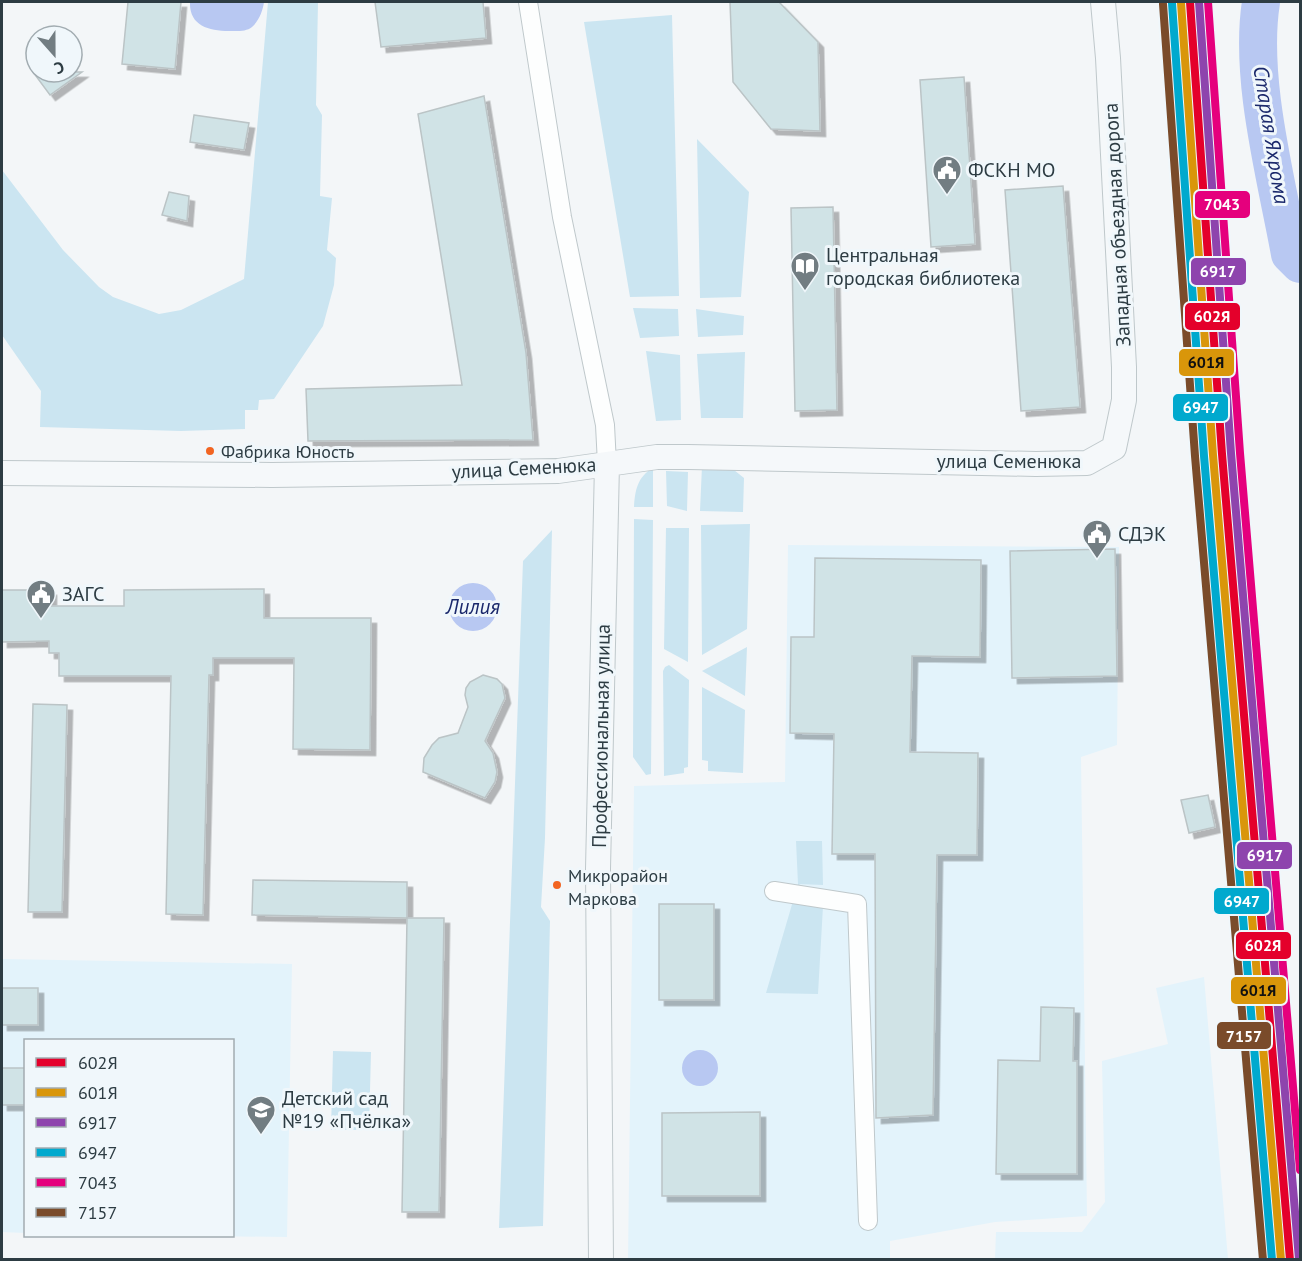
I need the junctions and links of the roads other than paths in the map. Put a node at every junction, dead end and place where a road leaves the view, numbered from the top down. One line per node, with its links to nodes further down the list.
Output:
1 (528, 2): 4 (street)
2 (1103, 2): 3 (main road, Западная объездная дорога)
3 (1114, 448): 4 (main road, улица Семенюка)
4 (607, 464): 5 (main road, улица Семенюка); 8 (main road, Профессиональная улица)
5 (2, 473)
6 (774, 891): 7 (street)
7 (868, 1221)
8 (601, 1260)

